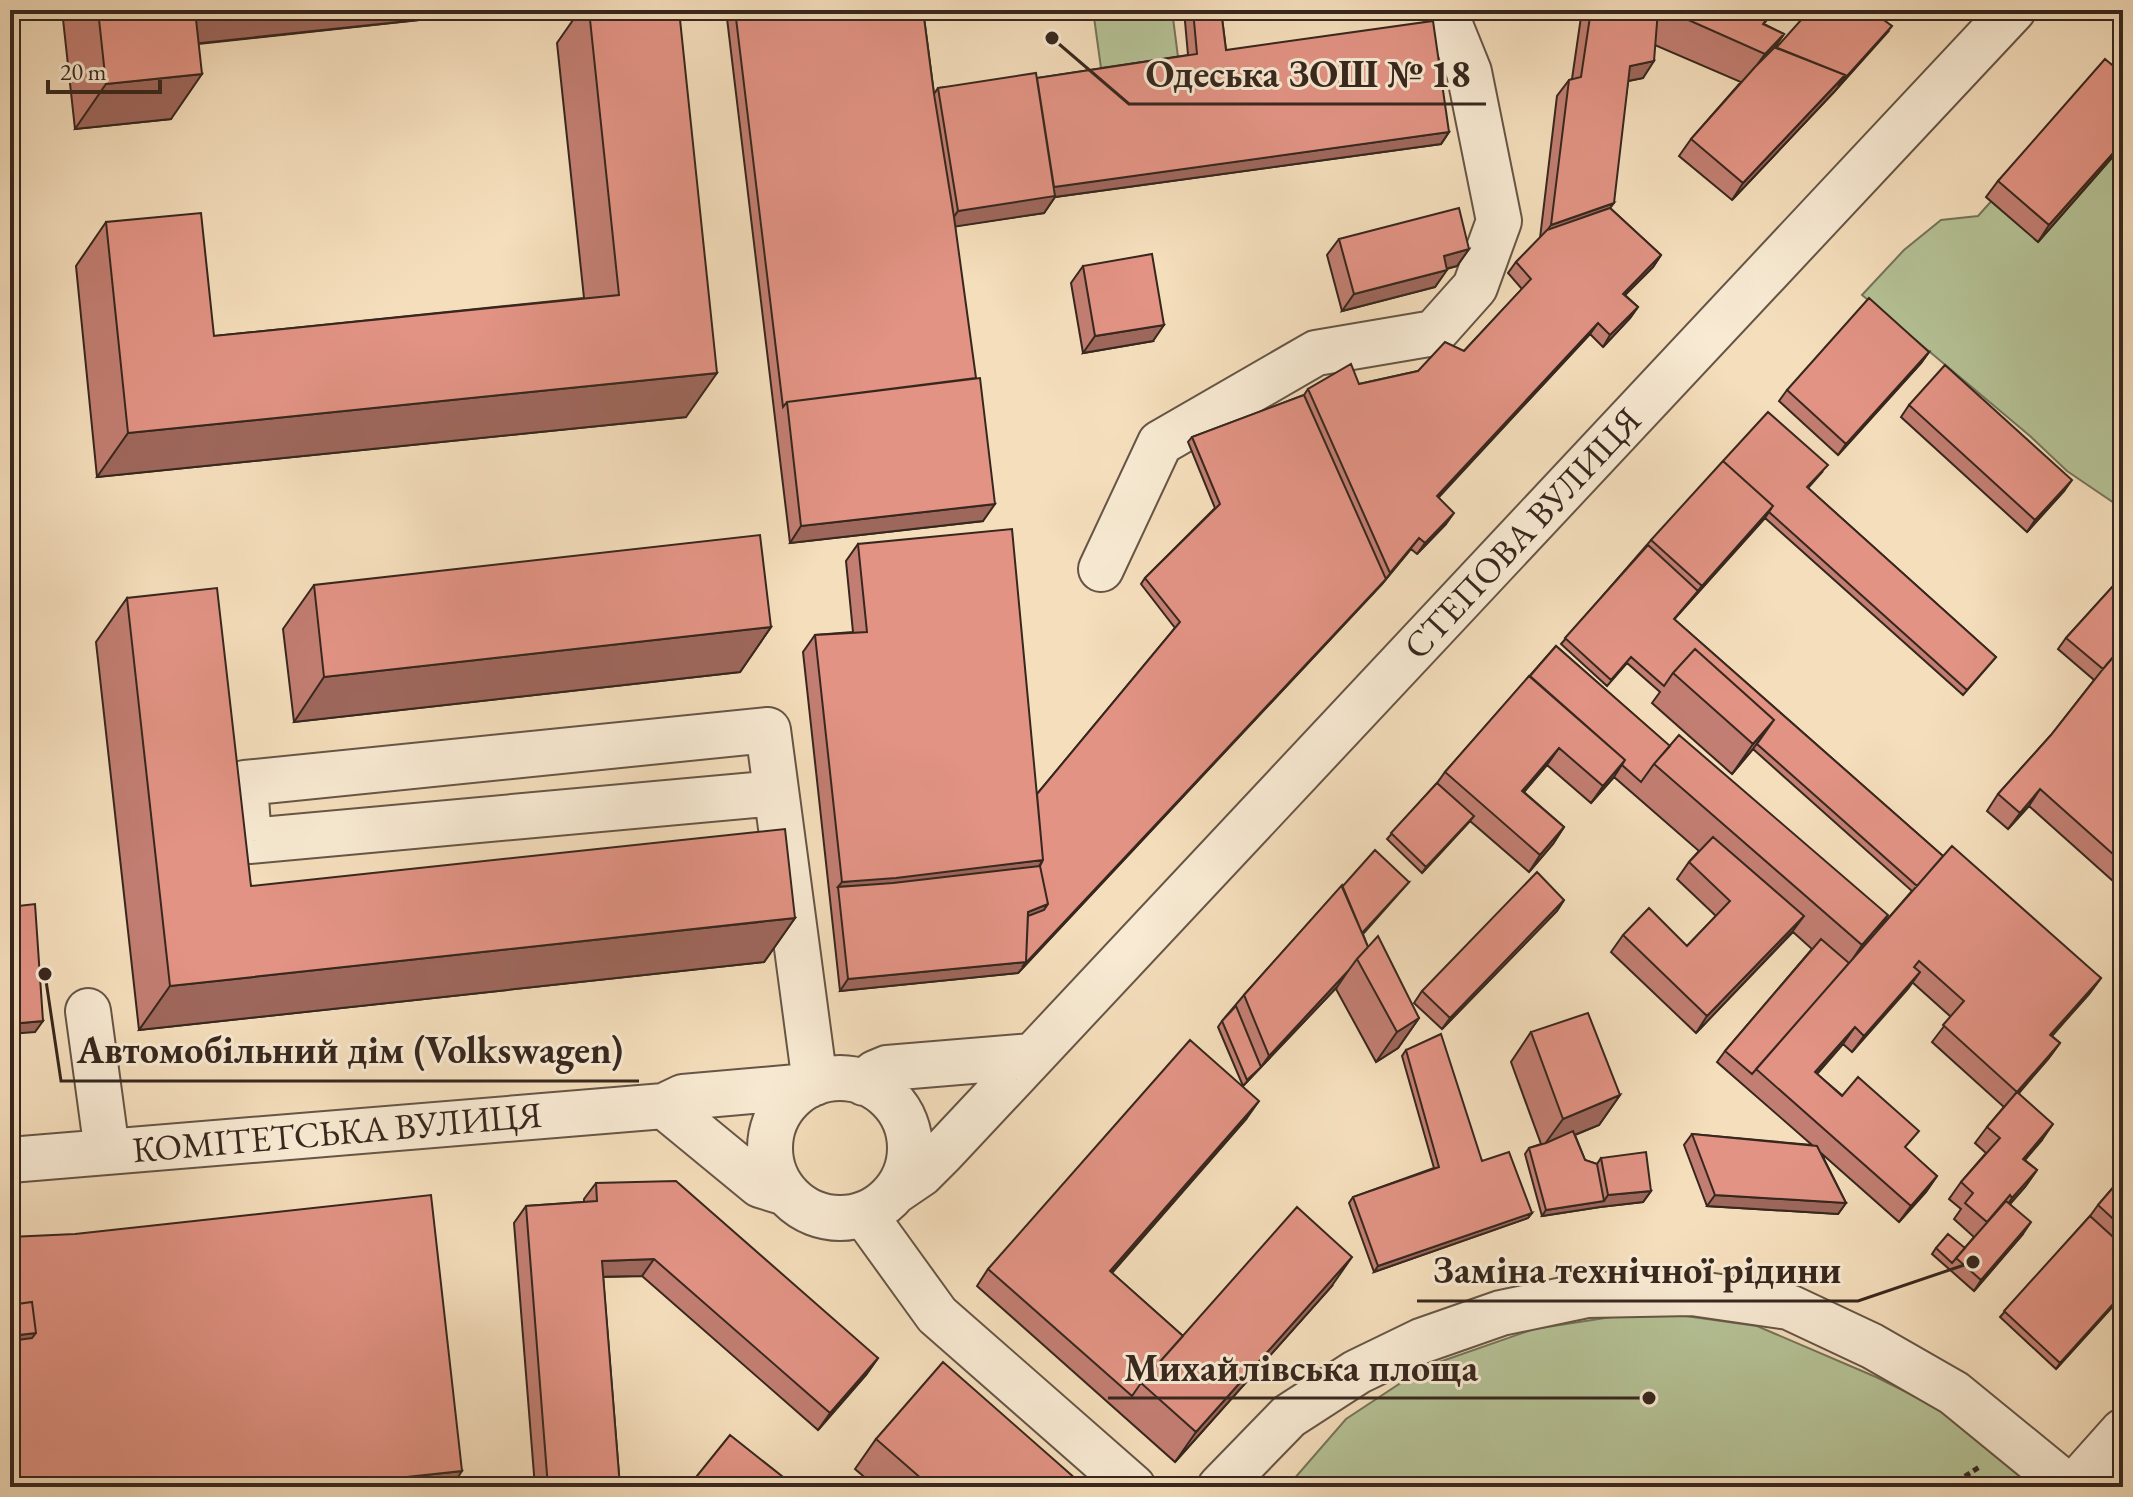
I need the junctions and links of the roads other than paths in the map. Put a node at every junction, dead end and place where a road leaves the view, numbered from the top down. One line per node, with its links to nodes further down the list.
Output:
1 (1444, 10): 3 (street)
2 (2013, 10): 6 (street, СТЕПОВА ВУЛИЦЯ)
3 (1101, 569)
4 (776, 793): 4 (street); 8 (street)
5 (88, 1011): 10 (street)
6 (1031, 1056): 7 (street); 13 (street, СТЕПОВА ВУЛИЦЯ)
7 (864, 1083): 8 (street); 13 (street)
8 (812, 1084): 9 (street, КОМІТЕТСЬКА ВУЛИЦЯ); 12 (street)
9 (664, 1106): 10 (street, КОМІТЕТСЬКА ВУЛИЦЯ); 12 (street)
10 (107, 1151): 11 (street, КОМІТЕТСЬКА ВУЛИЦЯ)
11 (10, 1160)
12 (786, 1193): 13 (street)
13 (880, 1202): 15 (street)
14 (2123, 1431): 17 (street)
15 (1133, 1487)
16 (1220, 1487): 17 (street)
17 (2071, 1487)

